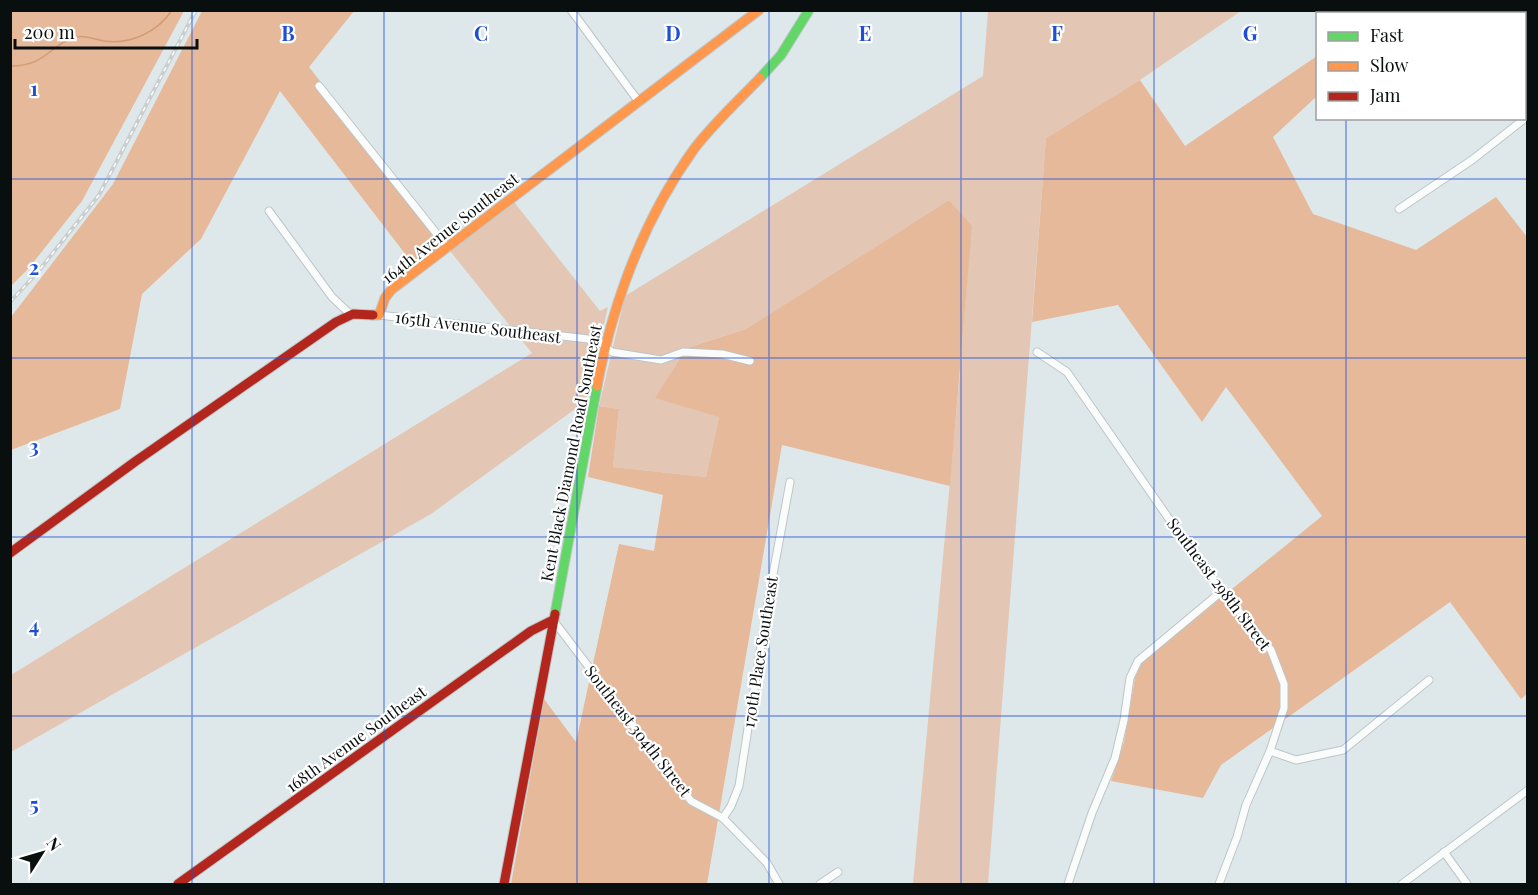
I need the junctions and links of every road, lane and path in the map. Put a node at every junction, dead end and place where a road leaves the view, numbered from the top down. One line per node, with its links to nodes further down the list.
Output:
1 (571, 10): 5 (street)
2 (759, 10): 5 (street, 164th Avenue Southeast)
3 (808, 10): 12 (street, Kent Black Diamond Road Southeast)
4 (319, 86): 9 (street)
5 (639, 102): 9 (street, 164th Avenue Southeast)
6 (1522, 120): 7 (street)
7 (1399, 210)
8 (269, 211): 10 (street)
9 (448, 248): 11 (street, 164th Avenue Southeast)
10 (350, 314): 11 (street); 16 (street)
11 (379, 315): 12 (street, 165th Avenue Southeast)
12 (605, 345): 14 (street, 165th Avenue Southeast); 18 (street, Kent Black Diamond Road Southeast)
13 (1037, 352): 17 (street, Southeast 298th Street)
14 (750, 361)
15 (790, 482): 22 (street, 170th Place Southeast)
16 (10, 553)
17 (1222, 591): 20 (street, Southeast 298th Street); 30 (street)
18 (553, 620): 22 (street, Southeast 304th Street); 25 (street, 168th Avenue Southeast); 27 (street, Kent Black Diamond Road Southeast)
19 (1429, 680): 20 (street)
20 (1270, 751): 31 (street, Southeast 298th Street)
21 (1527, 790): 23 (street)
22 (723, 818): 28 (street, Southeast 304th Street)
23 (1444, 852): 32 (street); 33 (street)
24 (838, 872): 29 (street)
25 (190, 881): 26 (street, 168th Avenue Southeast)
26 (178, 885)
27 (504, 885)
28 (779, 885)
29 (820, 885)
30 (1068, 885)
31 (1219, 885)
32 (1402, 885)
33 (1467, 885)

